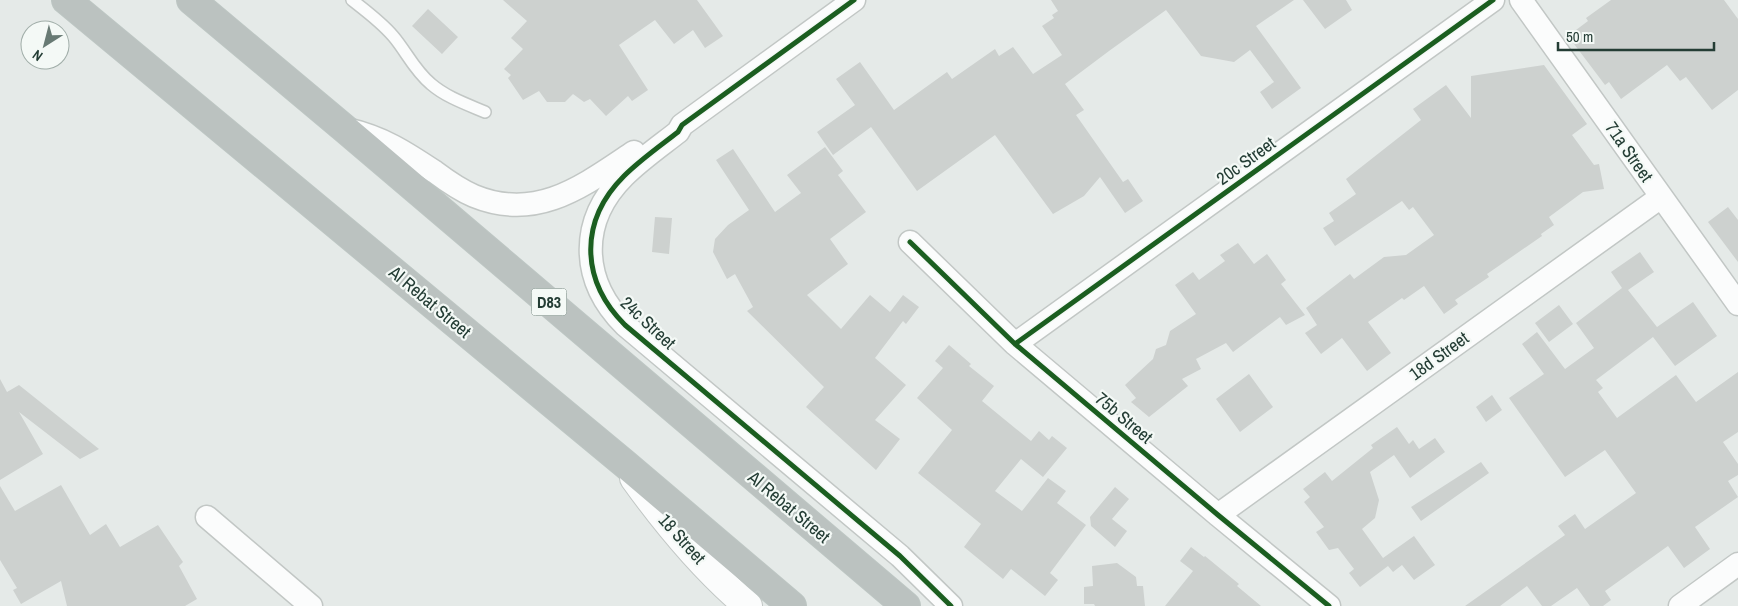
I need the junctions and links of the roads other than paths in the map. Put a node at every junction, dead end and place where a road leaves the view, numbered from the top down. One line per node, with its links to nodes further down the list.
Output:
1 (66, 0): 14 (highway, Al Rebat Street)
2 (191, 0): 9 (highway, Al Rebat Street / D83)
3 (352, 0): 7 (lane)
4 (1493, 0): 13 (street, 20c Street)
5 (1521, 0): 10 (street, 71a Street)
6 (845, 3): 8 (street, 24c Street)
7 (485, 112)
8 (682, 125): 9 (street, 24c Street); 22 (street, 24c Street)
9 (345, 129): 21 (highway, Al Rebat Street / D83)
10 (1661, 197): 12 (street, 71a Street); 15 (street, 18d Street)
11 (910, 242): 13 (street, 75b Street)
12 (1738, 304)
13 (1015, 344): 15 (street, 75b Street)
14 (625, 464): 19 (street, 18 Street); 20 (highway, Al Rebat Street)
15 (1218, 515): 23 (street, 75b Street)
16 (207, 518): 18 (street)
17 (1738, 564): 24 (street)
18 (311, 606)
19 (748, 606)
20 (792, 606)
21 (906, 606)
22 (951, 606)
23 (1329, 606)
24 (1680, 606)

